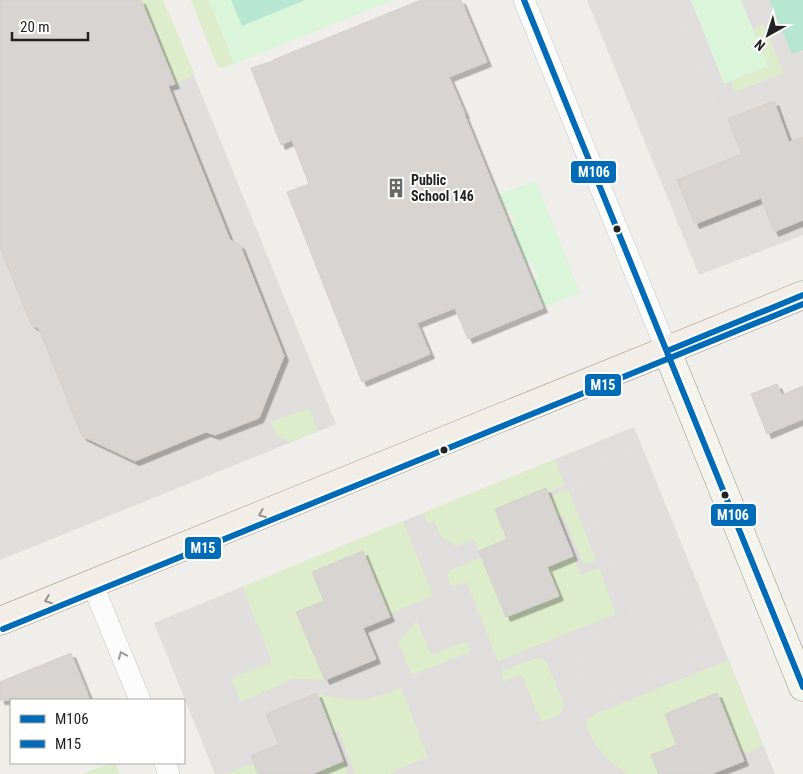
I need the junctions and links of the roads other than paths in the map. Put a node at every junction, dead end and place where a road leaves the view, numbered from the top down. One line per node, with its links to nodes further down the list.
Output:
1 (524, 0): 3 (street)
2 (803, 295): 3 (main road)
3 (667, 351): 4 (main road, one-way to 4); 6 (main road)
4 (92, 583): 5 (main road, one-way to 5); 7 (street, one-way to 4)
5 (0, 621)
6 (803, 687)
7 (140, 699)

